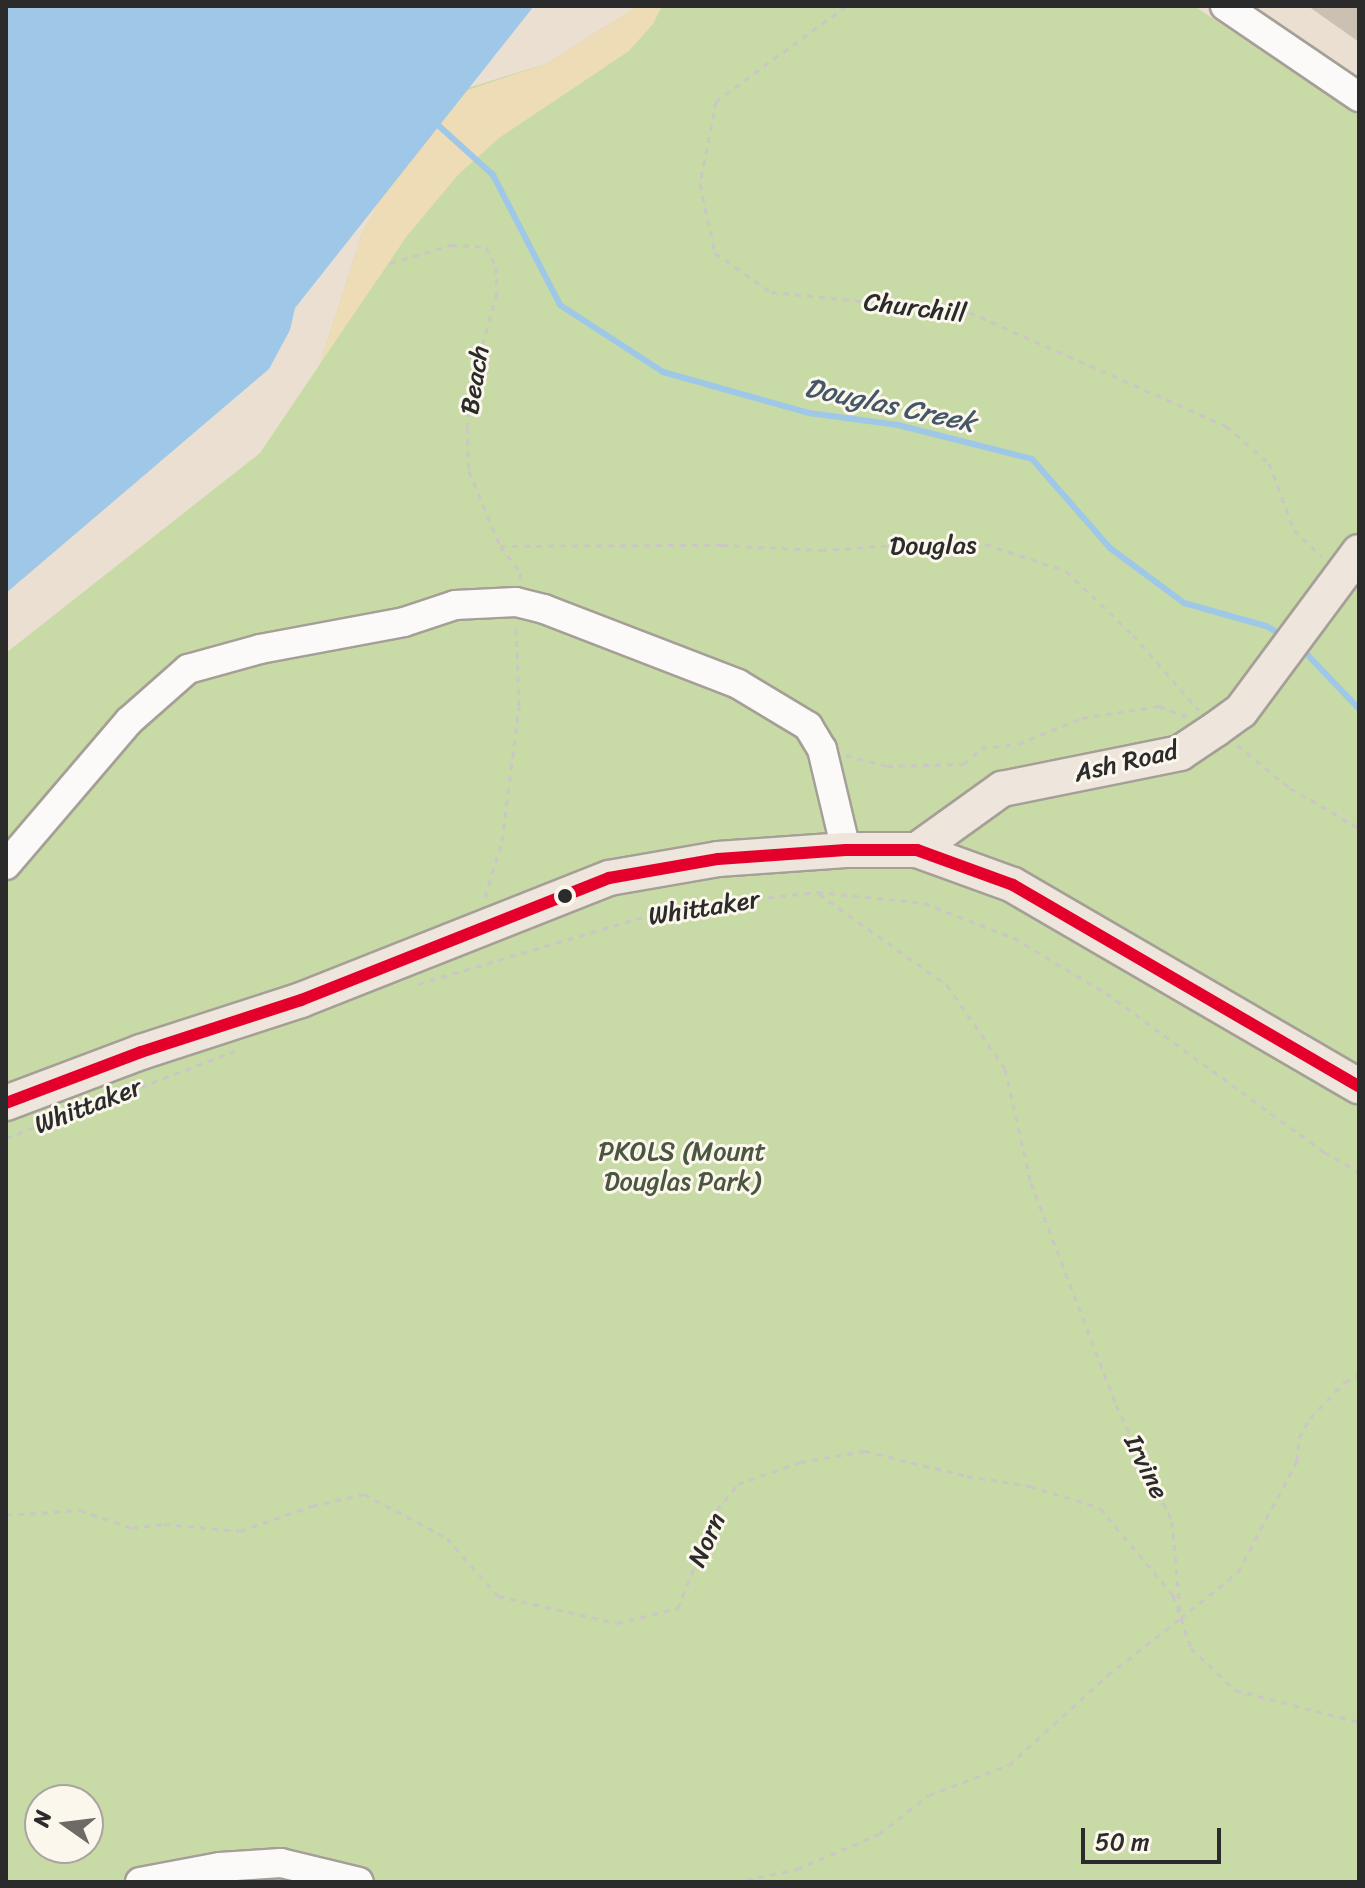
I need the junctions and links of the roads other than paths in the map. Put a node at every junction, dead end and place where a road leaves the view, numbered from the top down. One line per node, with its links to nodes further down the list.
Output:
1 (1225, 6): 2 (street)
2 (1359, 97)
3 (1350, 564): 5 (main road, Ash Road)
4 (846, 850): 5 (main road); 6 (street); 8 (main road)
5 (917, 850): 7 (main road)
6 (6, 865)
7 (1359, 1086)
8 (6, 1103)
9 (140, 1882): 10 (street)
10 (359, 1882)

